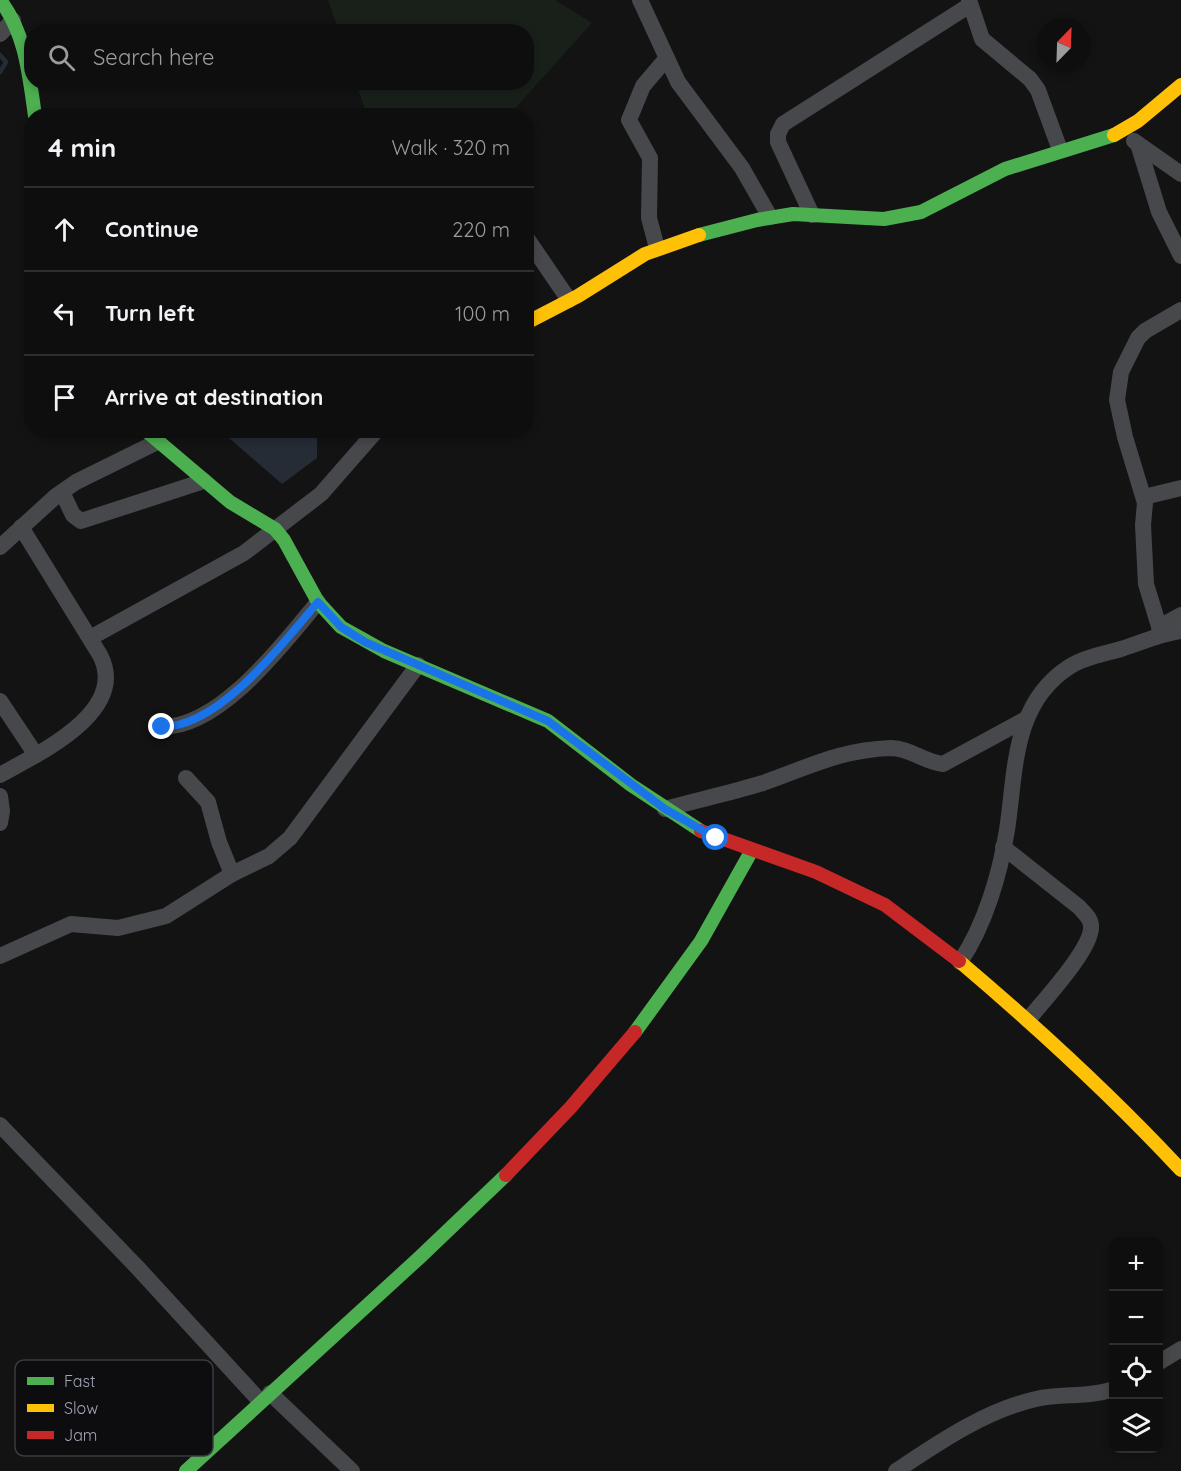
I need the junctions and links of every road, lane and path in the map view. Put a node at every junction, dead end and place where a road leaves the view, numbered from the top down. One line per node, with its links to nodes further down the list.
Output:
1 (0, 0): 4 (street)
2 (640, 0): 7 (street)
3 (970, 2): 13 (street); 15 (street)
4 (13, 20): 5 (street); 6 (street)
5 (0, 34)
6 (24, 52)
7 (666, 59): 16 (street); 17 (street)
8 (1181, 85): 11 (street)
9 (31, 90): 10 (street)
10 (34, 108)
11 (1121, 132): 12 (street); 13 (street)
12 (1138, 144): 14 (street); 19 (street)
13 (1060, 150): 15 (street)
14 (1181, 174)
15 (812, 215): 16 (street)
16 (770, 218): 17 (street)
17 (657, 248): 20 (street)
18 (534, 249): 20 (street)
19 (1181, 256)
20 (569, 300): 22 (street)
21 (1181, 310): 29 (street)
22 (534, 319)
23 (148, 438): 28 (street)
24 (153, 438): 26 (street)
25 (370, 438): 31 (street)
26 (204, 482): 28 (street); 31 (street)
27 (1181, 488): 29 (street)
28 (62, 492): 30 (street)
29 (1144, 497): 35 (street)
30 (21, 527): 32 (street); 37 (street)
31 (274, 529): 33 (street); 37 (street)
32 (0, 547)
33 (318, 602): 38 (street); 41 (street)
34 (1181, 615): 35 (street)
35 (1160, 630): 36 (street); 40 (street)
36 (1181, 631)
37 (90, 638): 42 (street)
38 (418, 665): 46 (street); 50 (street)
39 (0, 701): 42 (street)
40 (1026, 719): 46 (street); 48 (street)
41 (162, 727)
42 (36, 755): 43 (street)
43 (0, 775)
44 (186, 778): 50 (street)
45 (0, 796): 47 (street)
46 (665, 809): 49 (street)
47 (0, 823)
48 (1004, 847): 52 (street); 53 (street)
49 (752, 850): 52 (street); 59 (street)
50 (232, 874): 51 (street)
51 (0, 956)
52 (960, 962): 53 (street)
53 (1028, 1020): 55 (street)
54 (0, 1125): 59 (street)
55 (1181, 1170)
56 (1181, 1348): 57 (street)
57 (1163, 1360)
58 (1109, 1390): 64 (street)
59 (265, 1397): 60 (street); 63 (street)
60 (213, 1446)
61 (202, 1456): 62 (street)
62 (186, 1471)
63 (352, 1471)
64 (896, 1471)

